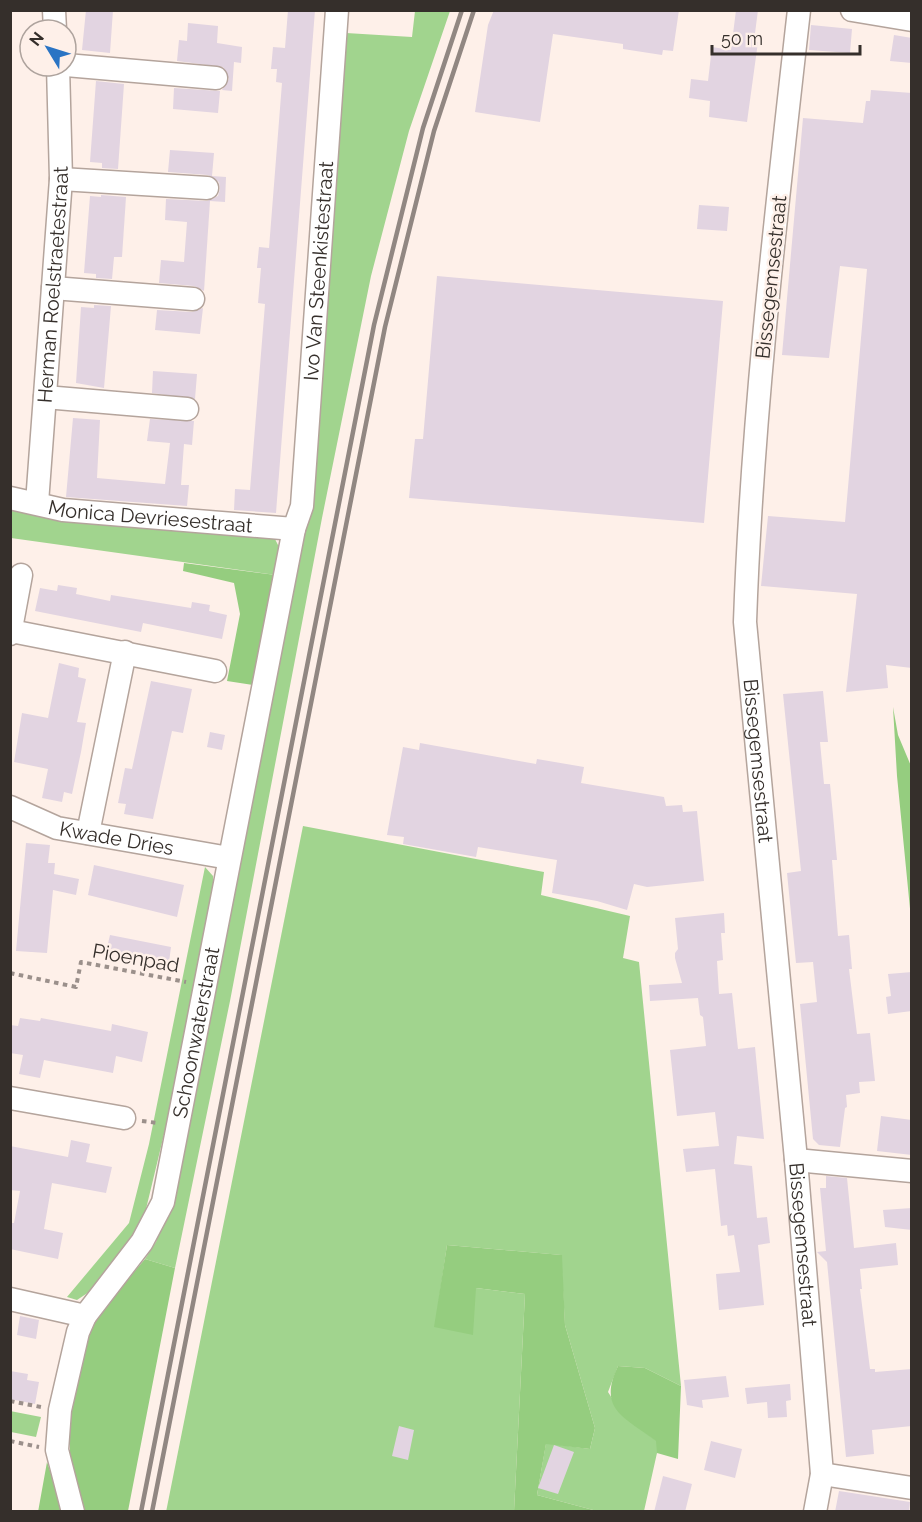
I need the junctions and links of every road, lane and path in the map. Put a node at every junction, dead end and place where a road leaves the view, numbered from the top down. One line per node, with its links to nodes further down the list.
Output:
1 (337, 10): 16 (street, Ivo Van Steenkistestraat)
2 (799, 10): 29 (street, Bissegemsestraat)
3 (852, 10): 4 (street)
4 (912, 20)
5 (78, 66): 7 (street)
6 (58, 78): 8 (street, Herman Roelstraetestraat)
7 (216, 78)
8 (61, 179): 9 (street); 10 (street, Herman Roelstraetestraat)
9 (207, 189)
10 (53, 288): 11 (street); 12 (street, Herman Roelstraetestraat)
11 (193, 299)
12 (45, 397): 13 (street); 15 (street, Herman Roelstraetestraat)
13 (187, 409)
14 (10, 498): 15 (street, Monica Devriesestraat)
15 (37, 503): 16 (street, Monica Devriesestraat)
16 (294, 529): 23 (street, Schoonwaterstraat)
17 (21, 575): 18 (street)
18 (11, 632): 19 (street)
19 (125, 652): 20 (street); 22 (street)
20 (215, 670)
21 (10, 807): 22 (street, Kwade Dries)
22 (88, 833): 23 (street, Kwade Dries)
23 (229, 858): 25 (street, Schoonwaterstraat)
24 (10, 973): 25 (path, Pioenpad)
25 (204, 985): 28 (street, Schoonwaterstraat)
26 (10, 1098): 27 (street)
27 (124, 1118): 28 (path)
28 (178, 1125): 32 (street, Schoonwaterstraat)
29 (796, 1160): 30 (street); 37 (street, Bissegemsestraat)
30 (912, 1171)
31 (10, 1299): 32 (street)
32 (85, 1316): 34 (street, Schoonwaterstraat)
33 (10, 1401): 34 (path)
34 (60, 1410): 36 (street, Schoonwaterstraat)
35 (10, 1441): 36 (path)
36 (57, 1450): 39 (street, Schoonwaterstraat)
37 (822, 1474): 38 (street); 40 (street, Bissegemsestraat)
38 (912, 1488)
39 (73, 1512)
40 (815, 1512)

